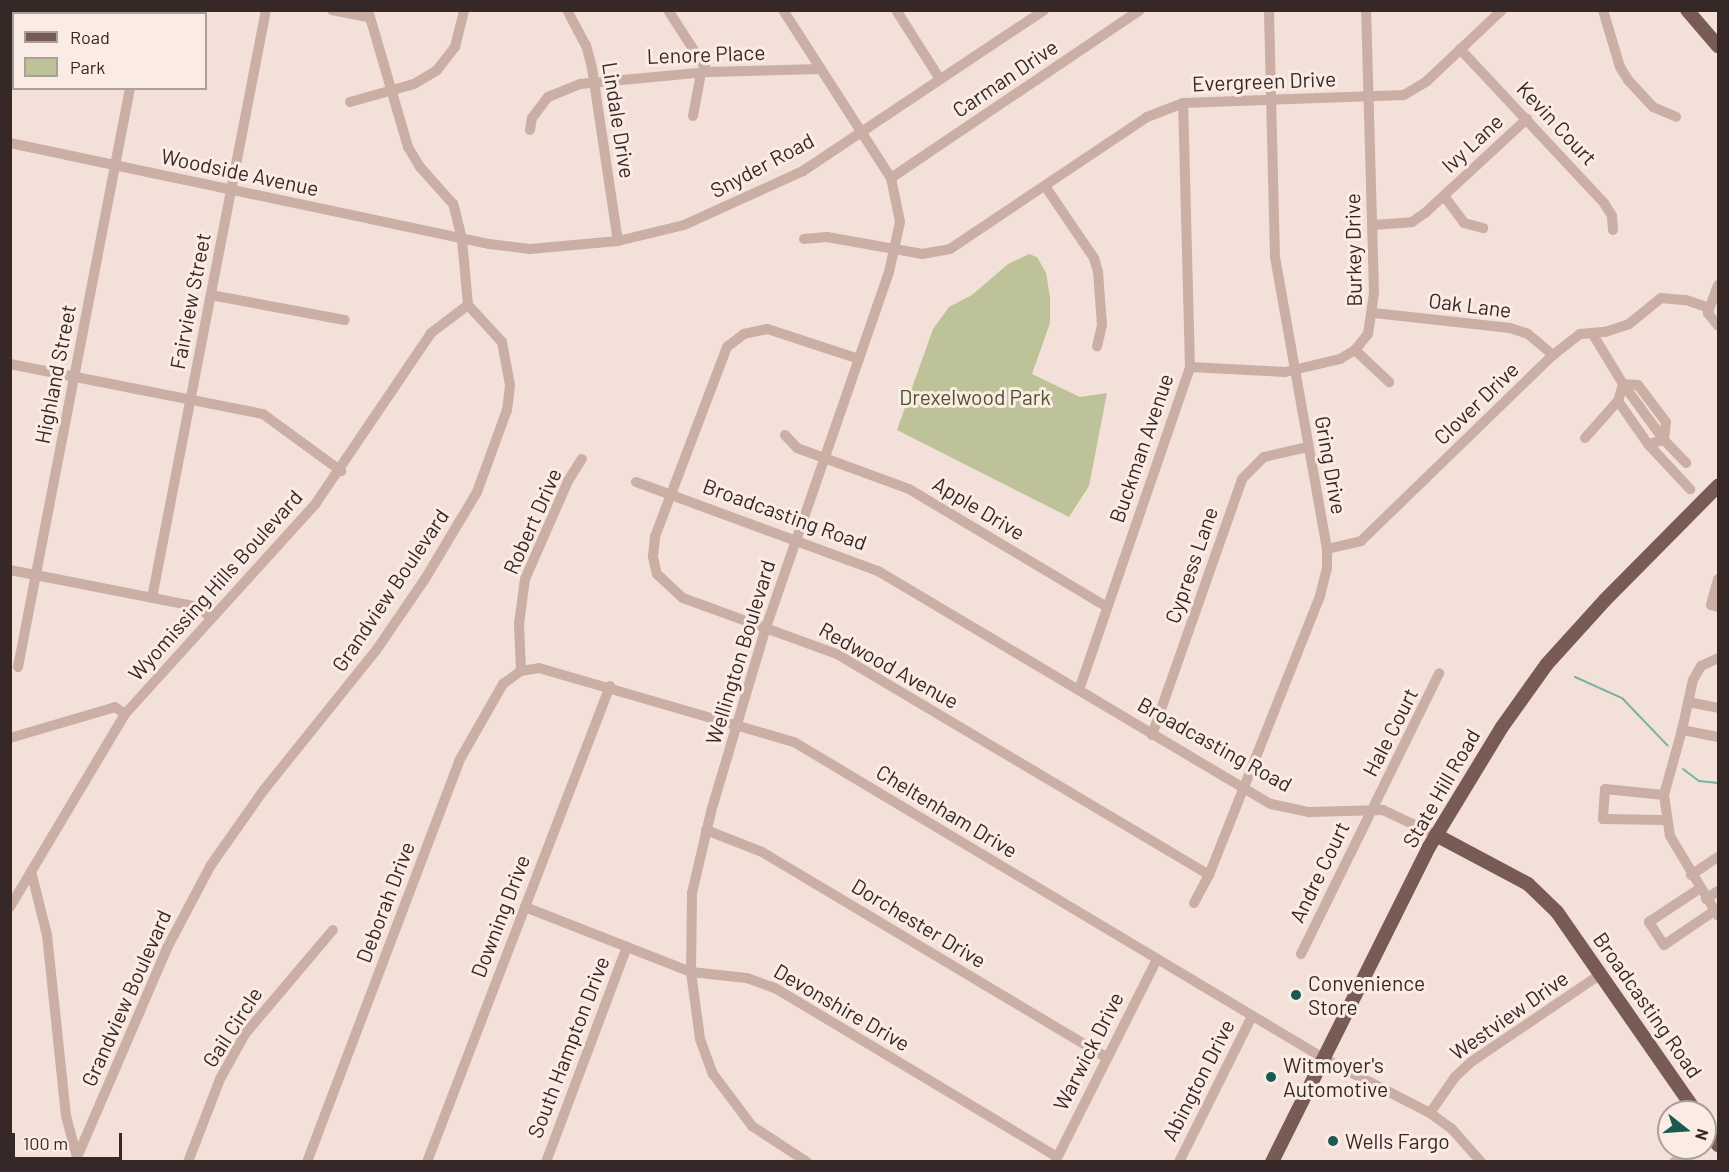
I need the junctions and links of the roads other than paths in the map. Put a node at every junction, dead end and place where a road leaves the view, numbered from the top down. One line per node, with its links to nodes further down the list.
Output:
1 (266, 10): 37 (street, Fairview Street)
2 (332, 10): 15 (street)
3 (464, 10): 23 (street)
4 (567, 10): 21 (street, Lindale Drive)
5 (668, 10): 19 (street)
6 (783, 10): 18 (street, Wellington Boulevard)
7 (896, 10): 20 (street)
8 (1140, 10): 35 (street, Carman Drive)
9 (1269, 10): 25 (street, Gring Drive)
10 (1366, 10): 24 (street, Burkey Drive)
11 (1502, 10): 17 (street, Evergreen Drive)
12 (1603, 10): 29 (street)
13 (1686, 10): 16 (main road)
14 (1035, 13): 20 (street, Snyder Road)
15 (368, 14): 23 (street)
16 (1719, 46)
17 (1460, 49): 24 (street, Evergreen Drive); 30 (street, Kevin Court)
18 (821, 69): 19 (street, Lenore Place); 32 (street, Wellington Boulevard)
19 (705, 73): 21 (street, Lenore Place); 28 (street)
20 (940, 79): 32 (street, Snyder Road)
21 (593, 81): 31 (street, Lenore Place); 44 (street, Lindale Drive)
22 (130, 90): 34 (street, Highland Street)
23 (392, 91): 26 (street); 42 (street)
24 (1369, 97): 25 (street, Evergreen Drive); 39 (street, Burkey Drive)
25 (1271, 100): 27 (street, Evergreen Drive); 60 (street, Gring Drive)
26 (350, 102)
27 (1183, 103): 36 (street, Evergreen Drive); 59 (street, Buckman Avenue)
28 (693, 116)
29 (1676, 117)
30 (1527, 119): 38 (street, Ivy Lane); 41 (street, Kevin Court)
31 (530, 130)
32 (860, 130): 35 (street, Wellington Boulevard); 44 (street, Snyder Road)
33 (10, 143): 34 (street, Woodside Avenue)
34 (115, 166): 37 (street, Woodside Avenue); 61 (street, Highland Street)
35 (891, 178): 45 (street, Wellington Boulevard)
36 (1045, 186): 45 (street, Evergreen Drive); 54 (street)
37 (231, 191): 42 (street, Woodside Avenue); 47 (street, Fairview Street)
38 (1443, 196): 39 (street, Ivy Lane); 40 (street)
39 (1373, 225): 50 (street, Burkey Drive)
40 (1483, 228)
41 (1613, 230)
42 (462, 239): 44 (street, Snyder Road); 48 (street)
43 (804, 239): 45 (street, Evergreen Drive)
44 (618, 241)
45 (894, 252): 57 (street, Wellington Boulevard)
46 (1719, 285): 49 (street)
47 (211, 295): 51 (street); 64 (street, Fairview Street)
48 (468, 305): 74 (street, Wyomissing Hills Boulevard); 131 (street, Grandview Boulevard)
49 (1708, 308): 52 (street); 53 (street, Clover Drive)
50 (1374, 314): 55 (street, Burkey Drive); 56 (street, Oak Lane)
51 (345, 320)
52 (1719, 326)
53 (1592, 333): 56 (street, Clover Drive); 63 (street)
54 (1096, 346)
55 (1355, 350): 60 (street); 62 (street)
56 (1552, 355): 80 (street, Clover Drive)
57 (859, 358): 71 (street, Wellington Boulevard); 78 (street, Redwood Avenue)
58 (10, 364): 61 (street)
59 (1190, 367): 60 (street); 85 (street, Buckman Avenue)
60 (1294, 368): 70 (street, Gring Drive)
61 (74, 376): 64 (street); 82 (street, Highland Street)
62 (1389, 382)
63 (1623, 384): 65 (street); 68 (street)
64 (191, 399): 74 (street); 84 (street, Fairview Street)
65 (1618, 401): 67 (street); 69 (street)
66 (785, 435): 71 (street, Apple Drive)
67 (1585, 438)
68 (1664, 440): 69 (street); 73 (street)
69 (1648, 444): 77 (street)
70 (1307, 447): 80 (street, Gring Drive); 100 (street, Cypress Lane)
71 (824, 458): 79 (street, Wellington Boulevard); 85 (street, Apple Drive)
72 (582, 459): 91 (street, Robert Drive)
73 (1686, 463)
74 (341, 471): 87 (street, Wyomissing Hills Boulevard)
75 (636, 482): 78 (street, Broadcasting Road)
76 (1719, 486): 108 (main road, State Hill Road)
77 (1690, 489)
78 (671, 495): 79 (street, Broadcasting Road); 88 (street, Redwood Avenue)
79 (796, 540): 88 (street, Wellington Boulevard); 94 (street, Broadcasting Road)
80 (1327, 549): 103 (street, Gring Drive)
81 (10, 570): 82 (street)
82 (36, 575): 84 (street); 90 (street, Highland Street)
83 (1719, 579): 86 (street)
84 (152, 598): 87 (street)
85 (1107, 607): 94 (street, Buckman Avenue)
86 (1719, 607)
87 (211, 618): 97 (street, Wyomissing Hills Boulevard)
88 (766, 627): 98 (street, Wellington Boulevard); 111 (street, Redwood Avenue)
89 (1719, 658): 95 (street)
90 (18, 667)
91 (521, 671): 93 (street, Cheltenham Drive); 134 (street, Deborah Drive)
92 (1439, 673): 105 (street, Hale Court)
93 (610, 686): 98 (street, Cheltenham Drive); 117 (street, Downing Drive)
94 (1078, 690): 100 (street, Broadcasting Road)
95 (1688, 702): 96 (street); 99 (street)
96 (1719, 708)
97 (124, 714): 102 (street); 110 (street, Wyomissing Hills Boulevard)
98 (737, 724): 107 (street, Wellington Boulevard); 123 (street, Cheltenham Drive)
99 (1682, 730): 101 (street); 104 (street)
100 (1152, 735): 103 (street, Broadcasting Road)
101 (1719, 737)
102 (10, 738)
103 (1243, 788): 105 (street, Broadcasting Road); 111 (street, Gring Drive)
104 (1664, 795): 106 (street); 106 (street)
105 (1373, 808): 108 (street, Broadcasting Road); 122 (street, Andre Court)
106 (1665, 820): 112 (street)
107 (706, 830): 124 (street, Wellington Boulevard); 127 (street, Dorchester Drive)
108 (1436, 835): 125 (main road, Broadcasting Road); 128 (main road, State Hill Road)
109 (1719, 857): 112 (street)
110 (31, 871): 118 (street, Wyomissing Hills Boulevard); 131 (street)
111 (1209, 875): 116 (street, Gring Drive)
112 (1691, 875): 113 (street)
113 (1699, 889): 115 (street); 119 (street)
114 (1719, 891): 115 (street)
115 (1706, 899): 119 (street)
116 (1194, 903)
117 (525, 907): 121 (street, Devonshire Drive); 135 (street, Downing Drive)
118 (10, 908)
119 (1716, 913)
120 (333, 930): 133 (street, Gail Circle)
121 (627, 946): 124 (street, Devonshire Drive); 136 (street, South Hampton Drive)
122 (1301, 954)
123 (1157, 959): 126 (street, Cheltenham Drive); 127 (street, Warwick Drive)
124 (691, 972): 132 (street, Devonshire Drive); 137 (street, Wellington Boulevard)
125 (1601, 974): 129 (main road, Broadcasting Road); 130 (street, Westview Drive)
126 (1252, 1016): 128 (street, Cheltenham Drive); 138 (street, Abington Drive)
127 (1107, 1058): 132 (street, Warwick Drive)
128 (1325, 1059): 130 (street); 139 (main road, State Hill Road)
129 (1688, 1100)
130 (1430, 1113): 140 (street)
131 (76, 1159)
132 (1056, 1159)
133 (188, 1161)
134 (307, 1161)
135 (427, 1161)
136 (546, 1161)
137 (807, 1161)
138 (1179, 1161)
139 (1272, 1161)
140 (1481, 1161)

